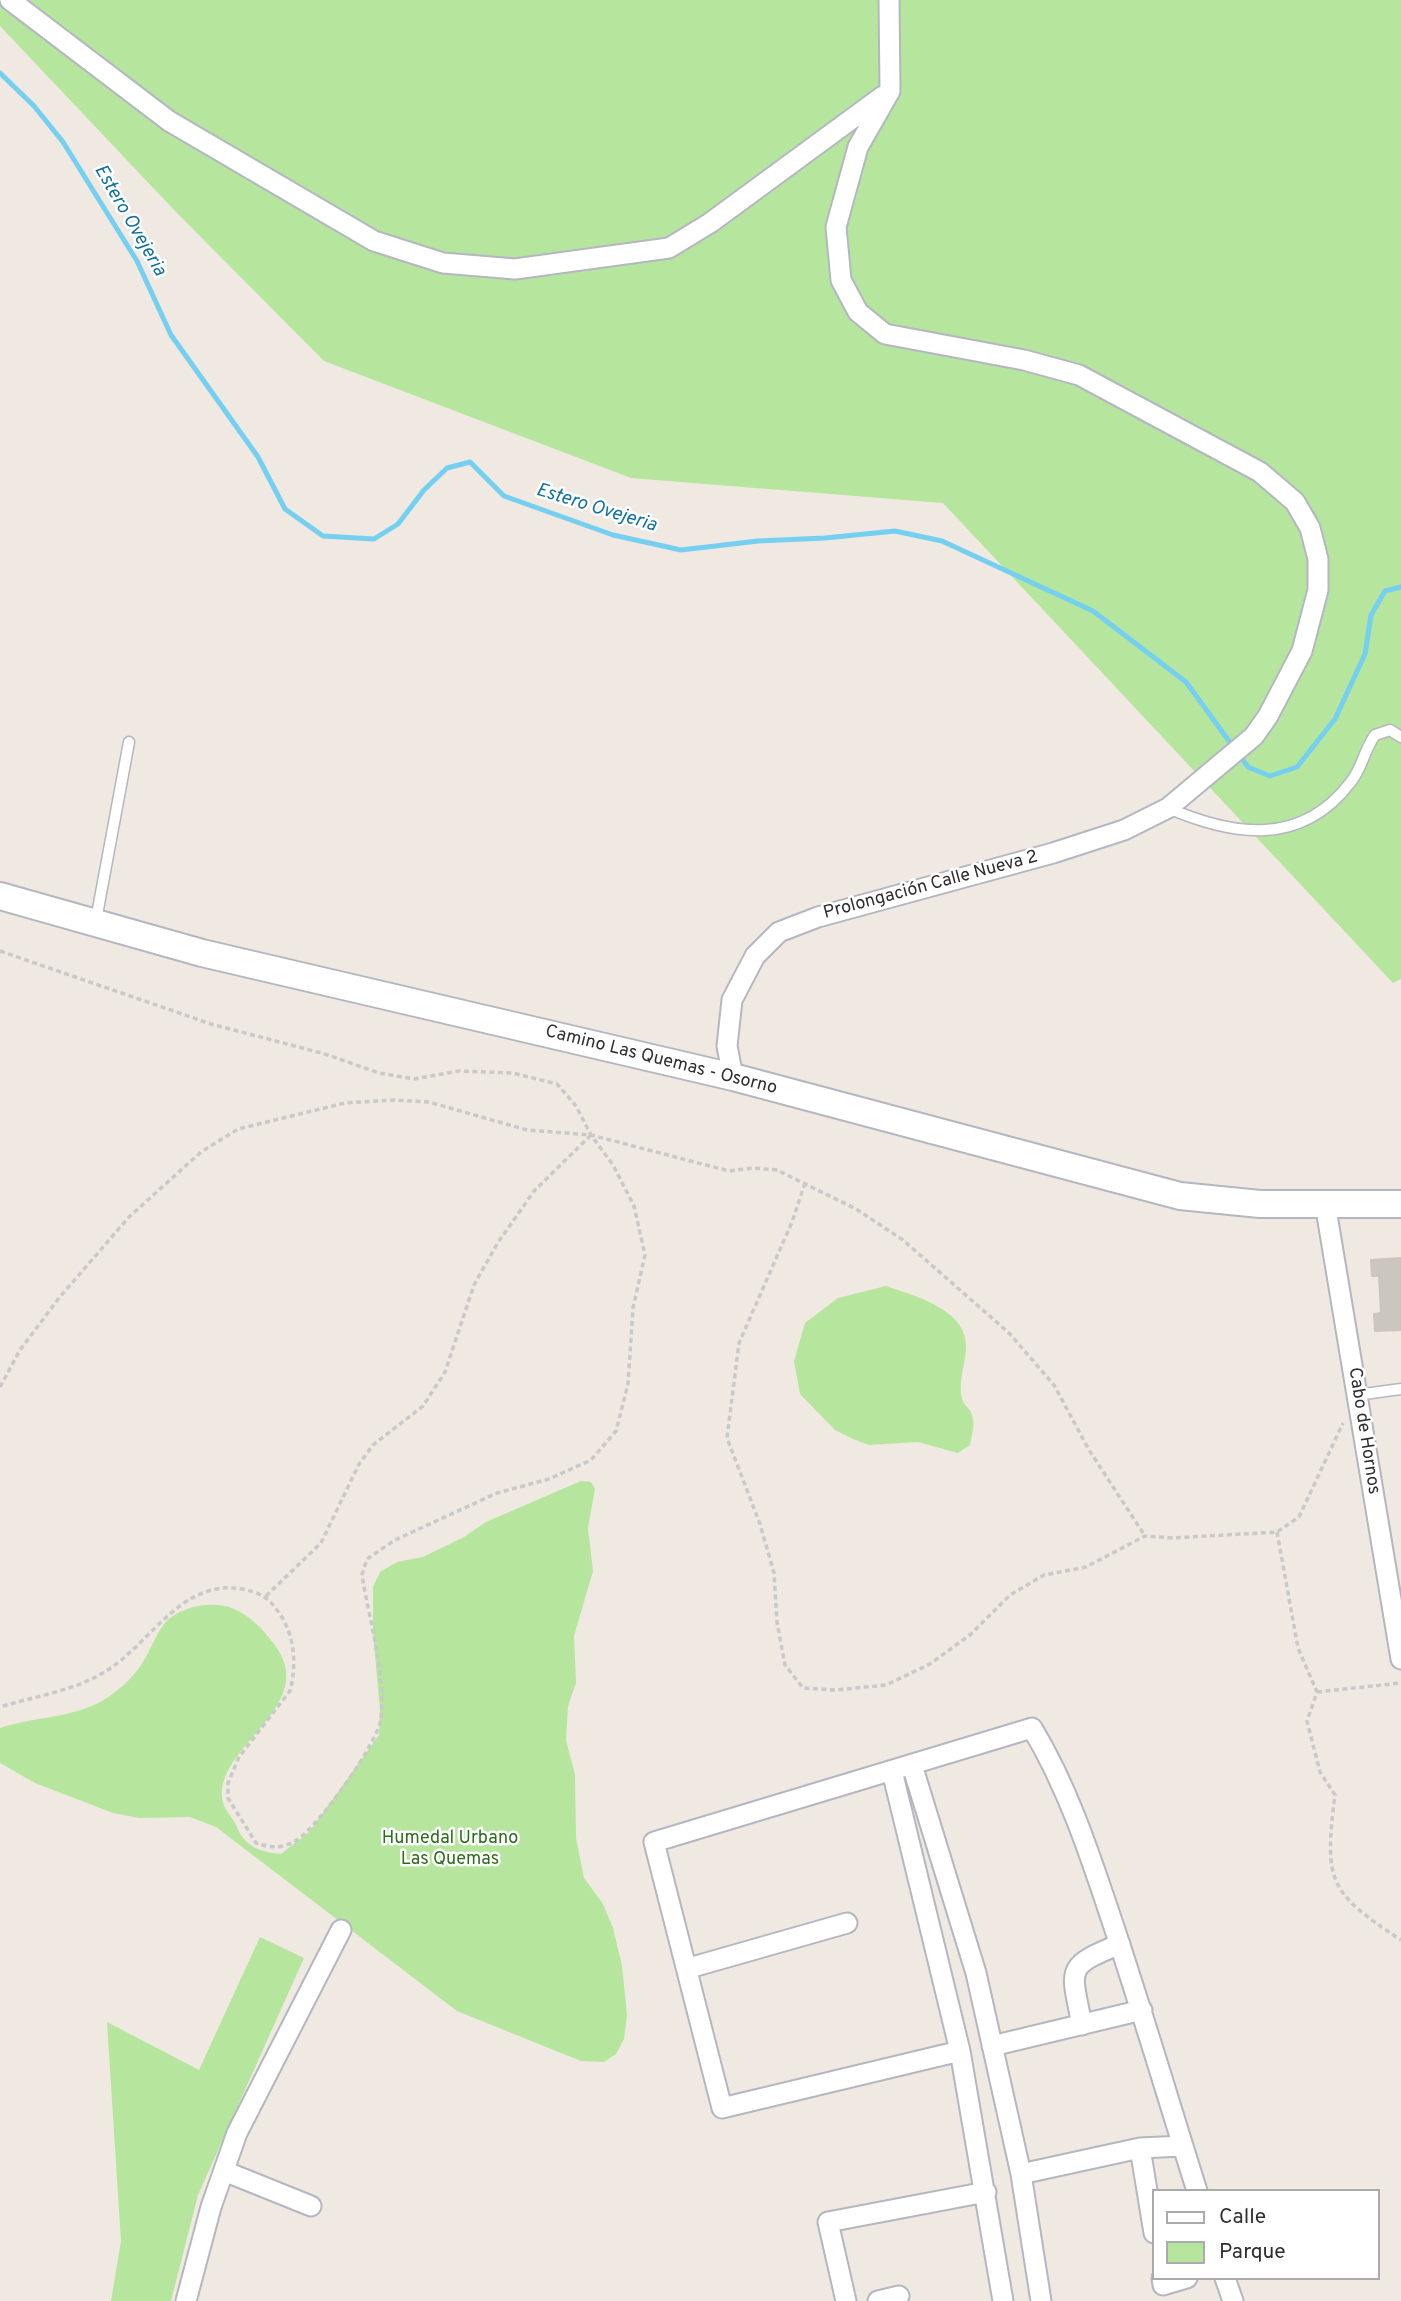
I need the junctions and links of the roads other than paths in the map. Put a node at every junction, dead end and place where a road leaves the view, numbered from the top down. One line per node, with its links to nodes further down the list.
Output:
1 (10, 0): 3 (street)
2 (890, 0): 3 (street)
3 (890, 91): 6 (street, Prolongación Calle Nueva 2)
4 (1401, 737): 6 (lane)
5 (130, 741): 8 (lane)
6 (1168, 808): 9 (street, Prolongación Calle Nueva 2)
7 (0, 896): 8 (main road, Camino Las Quemas - Osorno)
8 (96, 921): 9 (main road, Camino Las Quemas - Osorno)
9 (733, 1077): 10 (main road, Camino Las Quemas - Osorno)
10 (1325, 1203): 11 (main road, Camino Las Quemas - Osorno); 13 (street, Cabo de Hornos)
11 (1401, 1204)
12 (1401, 1390): 13 (lane)
13 (1357, 1395): 14 (street, Cabo de Hornos)
14 (1401, 1659)
15 (912, 1765): 16 (street); 19 (street); 23 (street)
16 (892, 1770): 20 (street); 24 (street)
17 (847, 1923): 20 (street)
18 (341, 1930): 27 (street)
19 (1120, 1944): 21 (street); 22 (street)
20 (689, 1968): 24 (street)
21 (1142, 2010): 22 (street); 25 (street)
22 (1082, 2025): 23 (street)
23 (992, 2046): 28 (street)
24 (960, 2052): 30 (street)
25 (1183, 2146): 26 (street); 29 (street)
26 (1140, 2147): 28 (street); 32 (street)
27 (224, 2171): 31 (street); 37 (street)
28 (1021, 2174): 41 (street)
29 (1196, 2189)
30 (986, 2192): 38 (street); 40 (street)
31 (311, 2206)
32 (1152, 2221)
33 (1162, 2280): 34 (street)
34 (1180, 2280)
35 (1226, 2280): 42 (street)
36 (899, 2295): 39 (street)
37 (186, 2301)
38 (846, 2301)
39 (878, 2301)
40 (1003, 2301)
41 (1041, 2301)
42 (1233, 2301)

